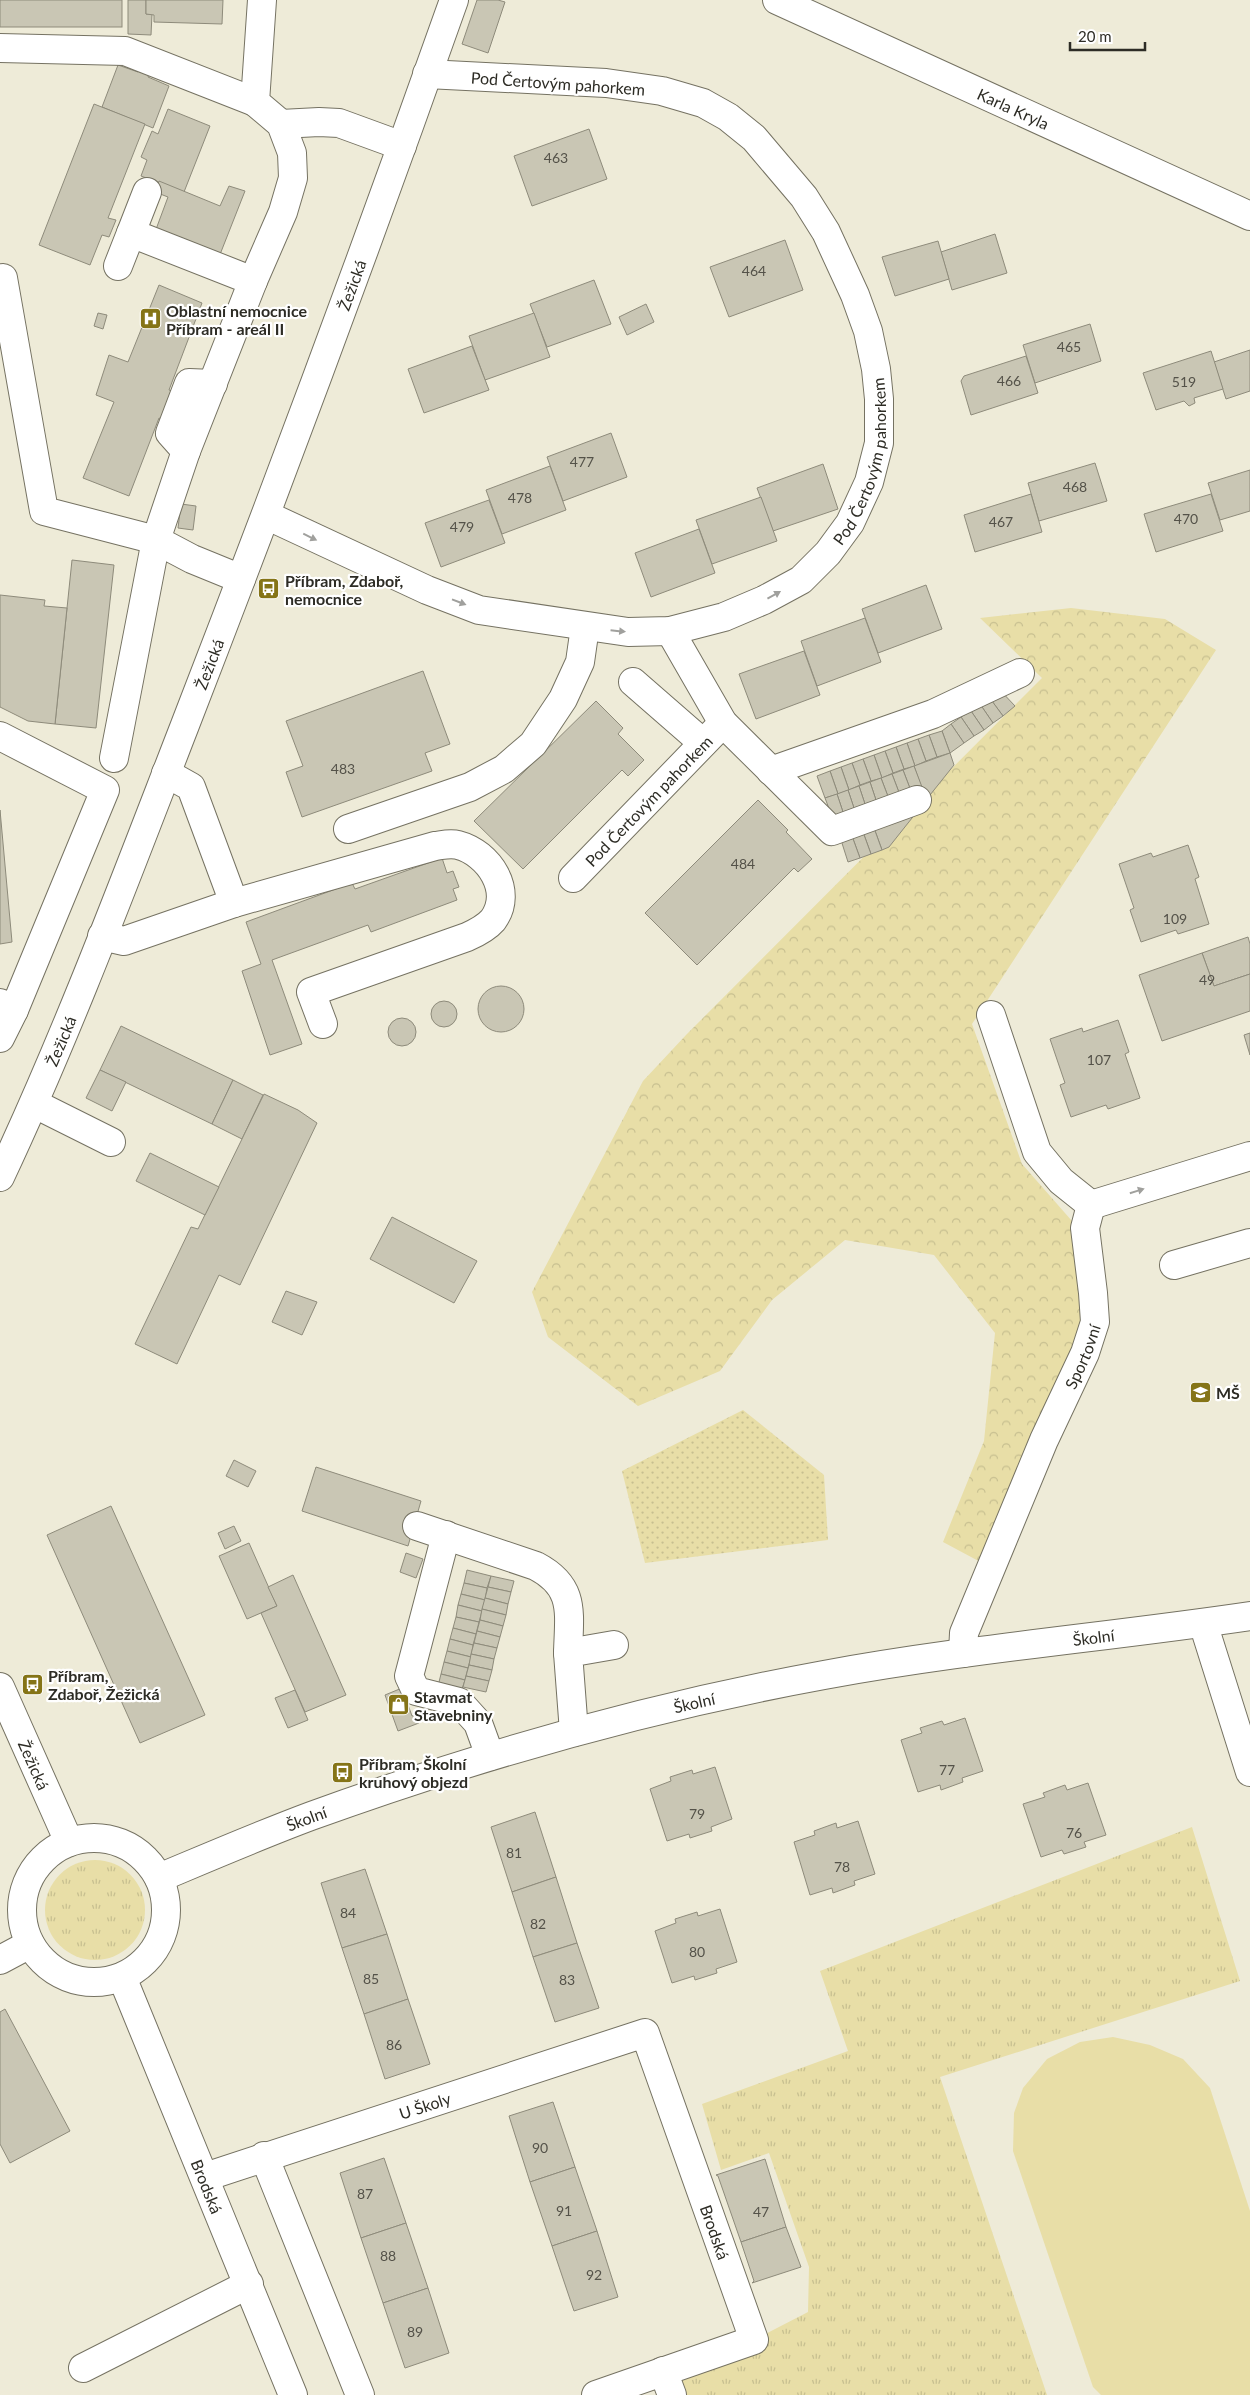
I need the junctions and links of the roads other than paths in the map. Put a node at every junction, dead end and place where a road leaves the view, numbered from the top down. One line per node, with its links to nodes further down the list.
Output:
1 (262, 0): 6 (street)
2 (454, 0): 5 (street, Žežická)
3 (777, 0): 10 (street, Karla Kryla)
4 (0, 48): 6 (street)
5 (428, 74): 8 (street, Žežická); 19 (street, Pod Čertovým pahorkem, one-way to 5)
6 (255, 102): 7 (street)
7 (281, 124): 8 (street); 14 (street)
8 (402, 146): 15 (street, Žežická)
9 (148, 192): 11 (street)
10 (1250, 216)
11 (131, 234): 12 (street); 14 (street)
12 (118, 266)
13 (3, 278): 16 (street)
14 (253, 281): 16 (street)
15 (266, 515): 17 (street, Žežická); 18 (street, Pod Čertovým pahorkem, one-way to 18)
16 (156, 540): 17 (street); 25 (street)
17 (241, 579): 27 (street, Žežická)
18 (585, 628): 19 (street, Pod Čertovým pahorkem, one-way to 19); 29 (street)
19 (670, 631): 22 (street, Pod Čertovým pahorkem)
20 (1020, 673): 26 (street)
21 (632, 682): 24 (street)
22 (723, 723): 24 (street, Pod Čertovým pahorkem); 26 (street, Pod Čertovým pahorkem)
23 (0, 736): 33 (street)
24 (703, 743): 30 (street, Pod Čertovým pahorkem)
25 (114, 758)
26 (771, 771): 28 (street, Pod Čertovým pahorkem)
27 (166, 773): 31 (street); 32 (street, Žežická)
28 (916, 800)
29 (348, 829)
30 (574, 878)
31 (234, 903): 32 (street); 35 (street)
32 (102, 936): 37 (street, Žežická)
33 (7, 1006): 36 (street)
34 (991, 1015): 41 (street)
35 (323, 1024)
36 (0, 1038)
37 (35, 1104): 38 (street); 40 (street, Žežická)
38 (112, 1142)
39 (1250, 1156): 41 (street, one-way to 39)
40 (0, 1177)
41 (1091, 1205): 50 (street, Sportovní)
42 (1250, 1243): 43 (street)
43 (1174, 1265)
44 (417, 1526): 45 (street)
45 (446, 1535): 49 (street); 53 (street)
46 (1250, 1616): 47 (street, Školní)
47 (1203, 1623): 50 (street, Školní); 54 (street)
48 (614, 1645): 49 (street)
49 (568, 1653): 52 (street)
50 (963, 1653): 52 (street, Školní)
51 (0, 1687): 55 (street, Žežická)
52 (574, 1732): 53 (street, Školní)
53 (490, 1756): 56 (street, Školní)
54 (1250, 1772)
55 (69, 1842): 56 (street); 57 (street)
56 (159, 1878): 60 (street)
57 (10, 1897): 58 (street)
58 (30, 1944): 59 (street); 60 (street)
59 (0, 1960)
60 (122, 1977): 63 (street, Brodská)
61 (645, 2033): 62 (street, U Školy); 66 (street, Brodská)
62 (264, 2156): 63 (street, U Školy); 68 (street)
63 (205, 2177): 64 (street, Brodská)
64 (249, 2284): 65 (street); 67 (street, Brodská)
65 (83, 2368)
66 (668, 2383): 69 (street, Brodská)
67 (293, 2395)
68 (360, 2395)
69 (596, 2395)

